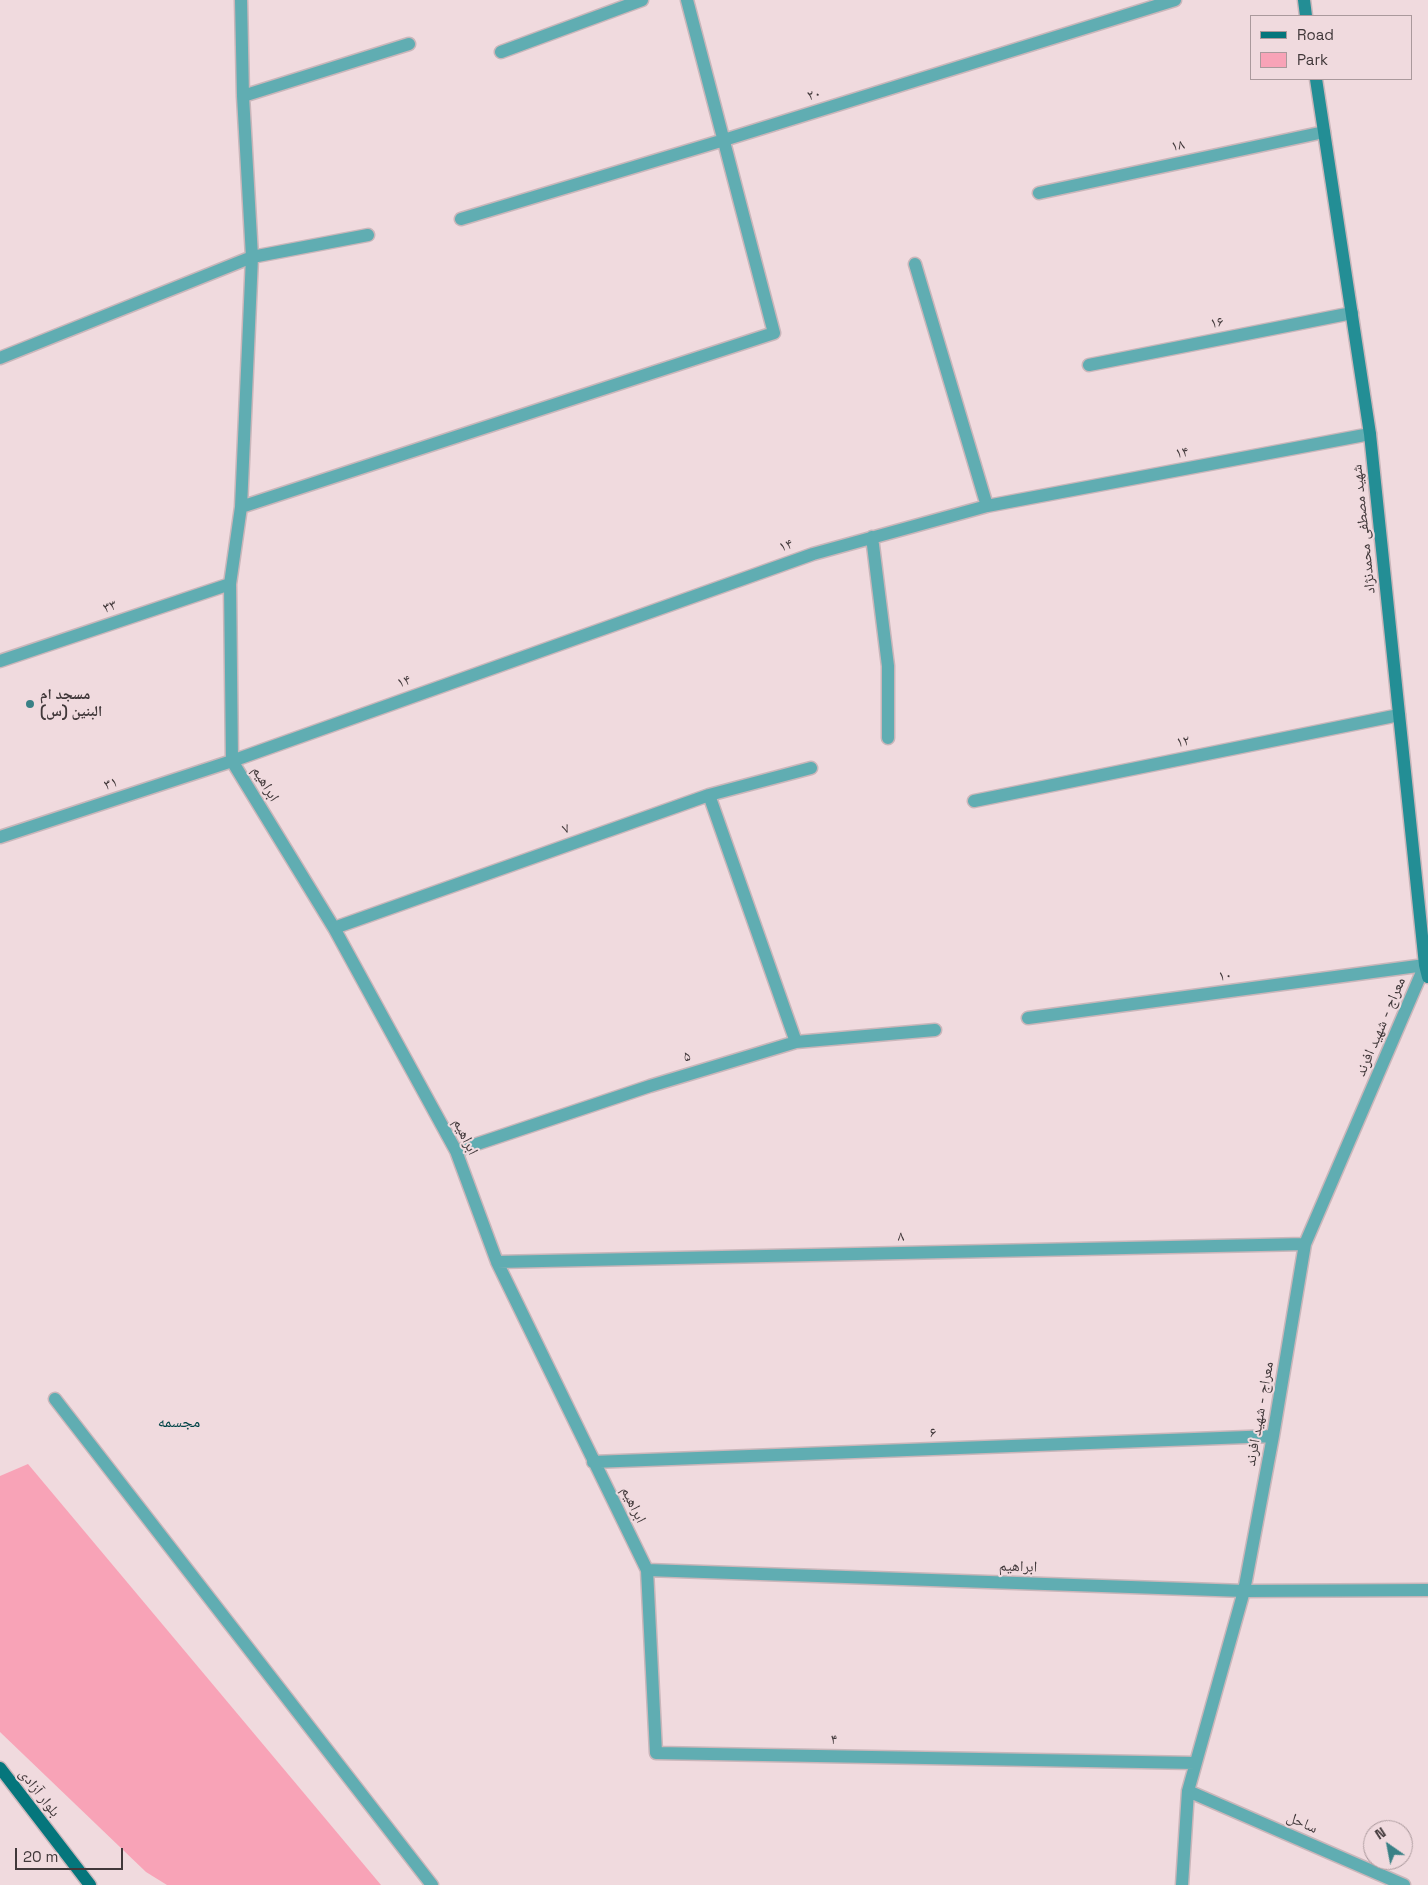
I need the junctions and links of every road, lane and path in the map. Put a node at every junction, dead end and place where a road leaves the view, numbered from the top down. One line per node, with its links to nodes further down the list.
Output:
1 (241, 0): 10 (street)
2 (642, 0): 8 (street)
3 (687, 0): 12 (street)
4 (1175, 0): 12 (street, ۲۰)
5 (1304, 0): 6 (main road)
6 (1306, 15)
7 (409, 44): 10 (street)
8 (501, 52)
9 (1316, 80): 11 (main road, شهید مصطفی محمدنژاد)
10 (243, 96): 16 (street)
11 (1324, 132): 13 (street, ۱۸); 18 (main road, شهید مصطفی محمدنژاد)
12 (724, 140): 14 (street, ۲۰); 23 (street)
13 (1039, 193)
14 (461, 219)
15 (368, 235): 16 (street)
16 (252, 257): 19 (street); 23 (street)
17 (915, 264): 22 (street)
18 (1352, 314): 20 (street, ۱۶); 21 (main road, شهید مصطفی محمدنژاد)
19 (0, 358)
20 (1089, 365)
21 (1370, 434): 22 (street, ۱۴); 27 (main road, شهید مصطفی محمدنژاد)
22 (987, 506): 24 (street, ۱۴)
23 (241, 507): 25 (street)
24 (872, 537): 28 (street); 29 (street, ۱۴)
25 (230, 584): 26 (street, ۳۳); 29 (street)
26 (0, 661)
27 (1399, 715): 32 (street, ۱۲); 35 (main road, شهید مصطفی محمدنژاد)
28 (888, 738)
29 (232, 761): 33 (street, ۳۱); 34 (street, ابراهیم)
30 (811, 768): 31 (street, ۷)
31 (709, 795): 34 (street, ۷); 38 (street)
32 (974, 801)
33 (0, 838)
34 (334, 928): 39 (street, ابراهیم)
35 (1427, 971): 36 (street, ۱۰); 40 (street, معراج - شهید افرند)
36 (1028, 1018)
37 (935, 1030): 38 (street, ۵)
38 (796, 1042): 39 (street, ۵)
39 (456, 1151): 41 (street, ابراهیم)
40 (1305, 1244): 41 (street, ۸); 43 (street, معراج - شهید افرند)
41 (497, 1262): 44 (street, ابراهیم)
42 (55, 1399): 52 (street)
43 (1273, 1436): 44 (street, ۶); 46 (street, معراج - شهید افرند)
44 (593, 1462): 45 (street, ابراهیم)
45 (647, 1570): 46 (street, ابراهیم); 48 (street, ۴)
46 (1244, 1590): 47 (street, ابراهیم); 48 (street, معراج - شهید افرند)
47 (1428, 1590)
48 (1195, 1762): 50 (street, معراج - شهید افرند)
49 (0, 1768): 51 (main road, بلوار آزادی)
50 (1188, 1791): 53 (street, معراج - شهید افرند); 54 (street, ساحل)
51 (90, 1885)
52 (432, 1885)
53 (1182, 1885)
54 (1404, 1885)

